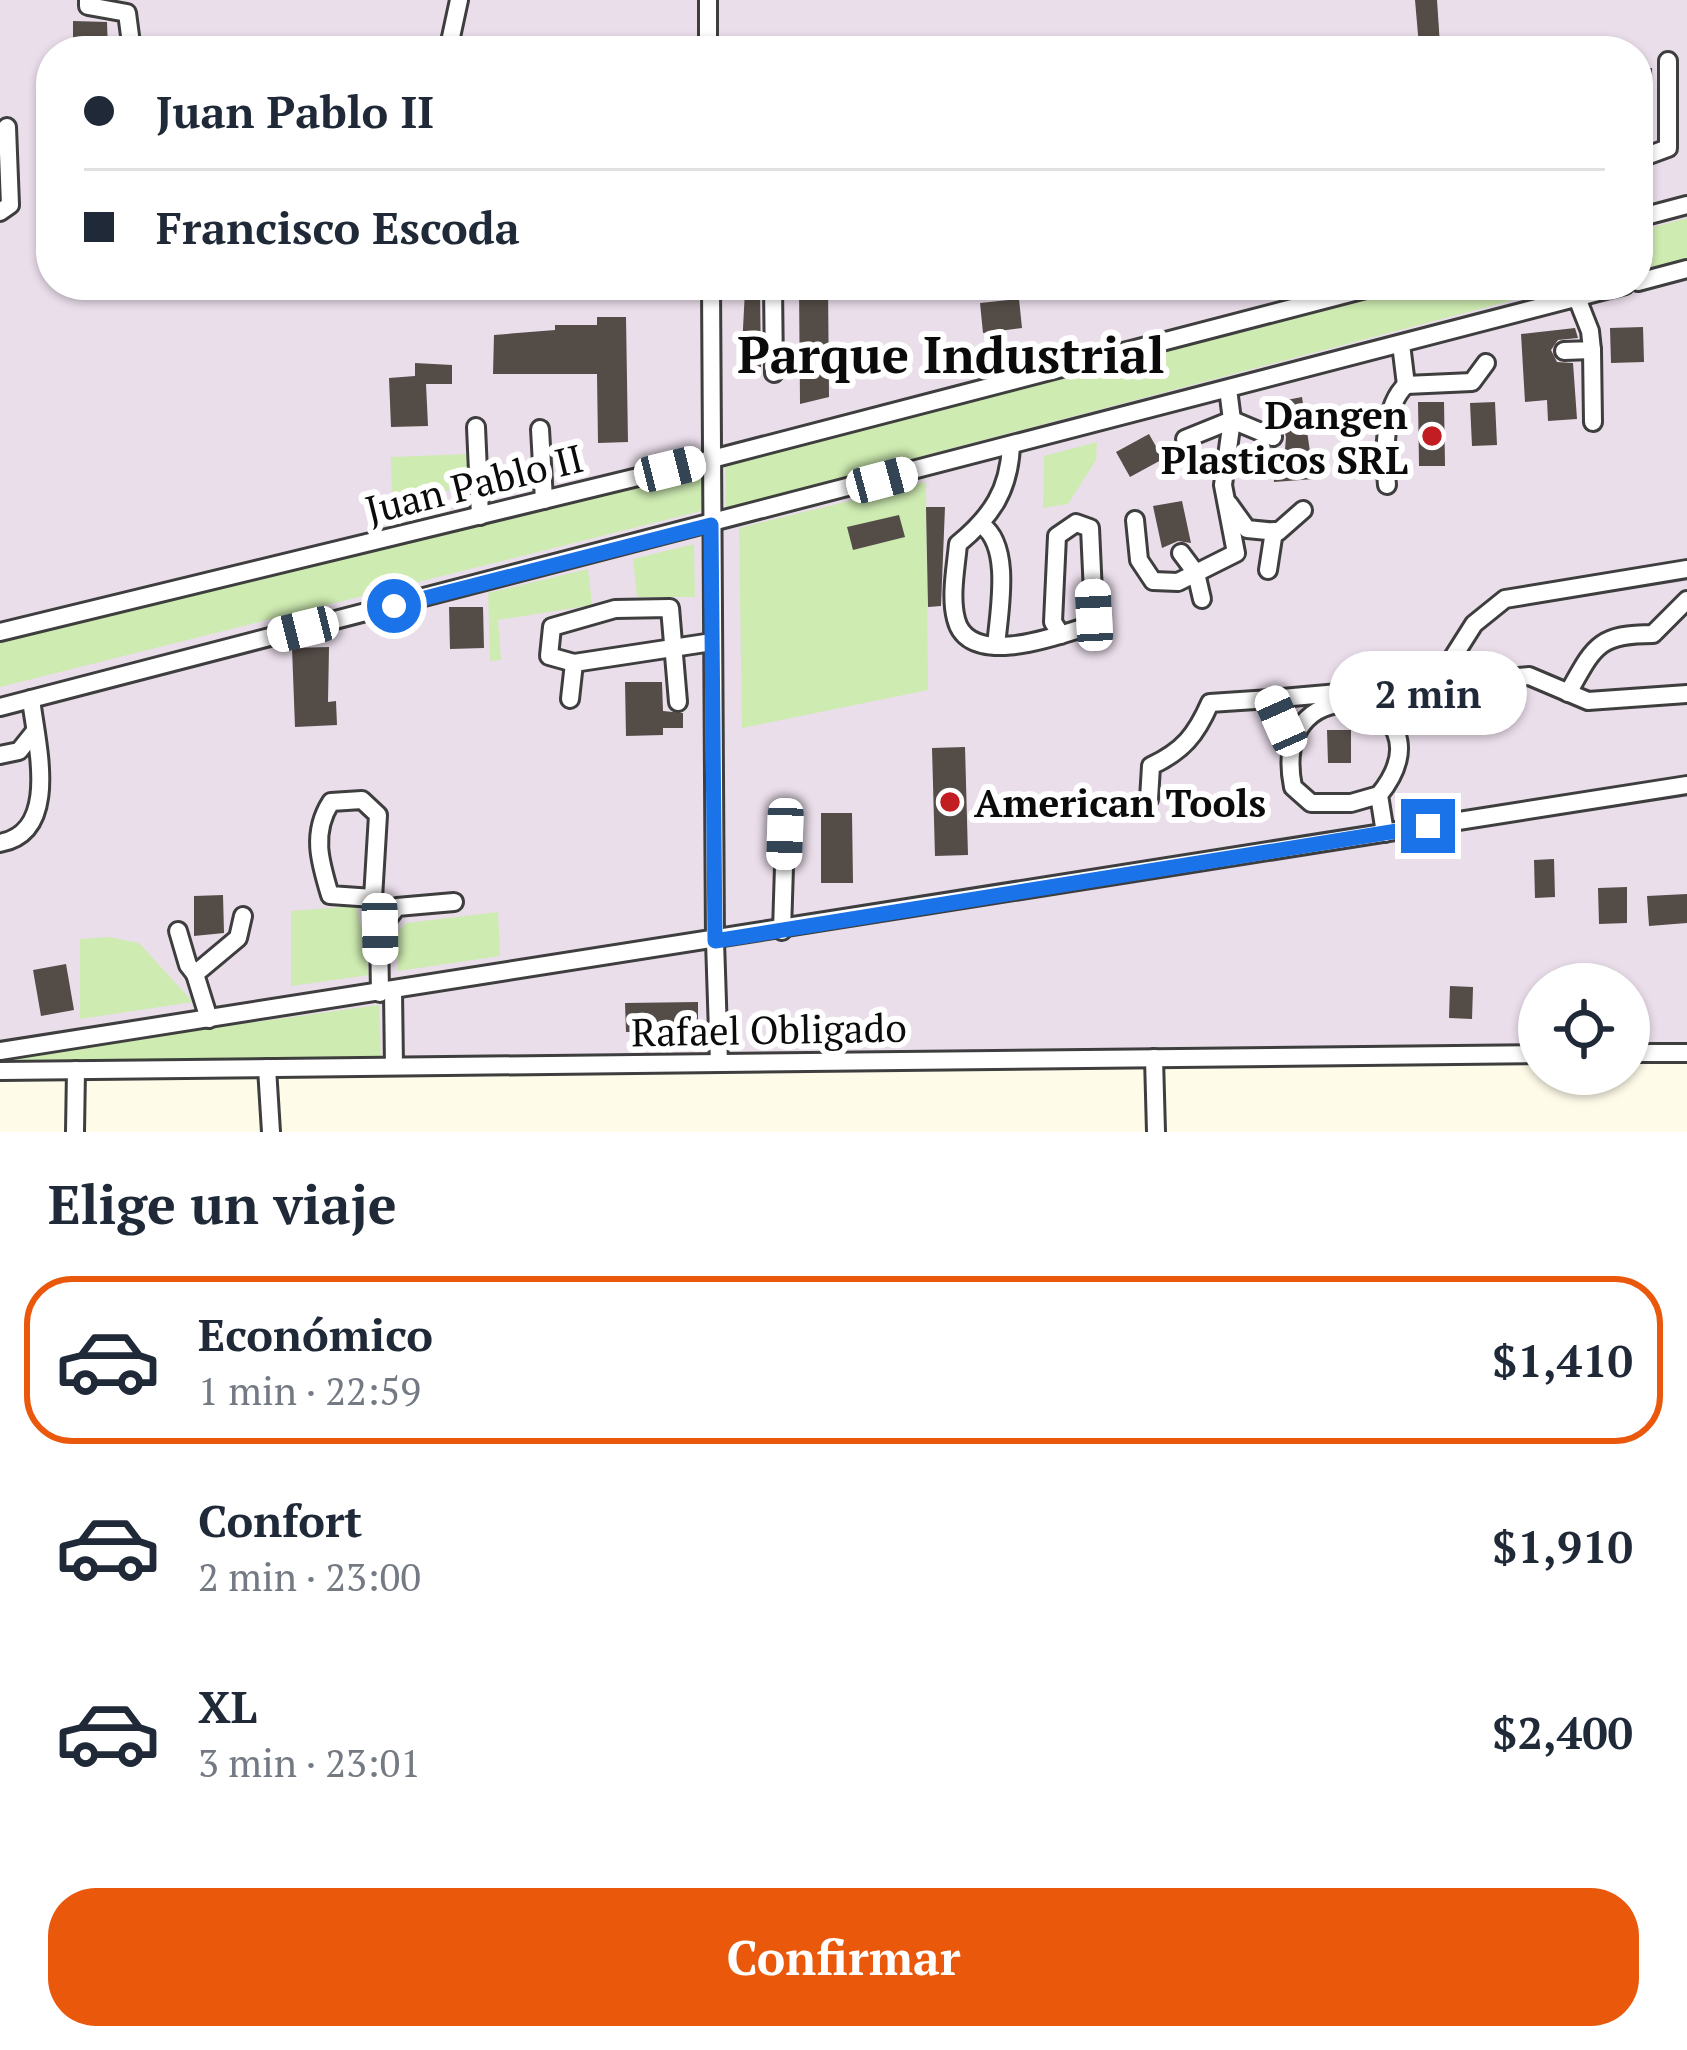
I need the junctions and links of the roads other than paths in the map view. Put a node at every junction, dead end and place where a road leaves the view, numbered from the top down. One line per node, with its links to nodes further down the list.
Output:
1 (88, 0): 4 (street)
2 (459, 0): 5 (street)
3 (708, 0): 6 (street)
4 (130, 36)
5 (451, 36)
6 (708, 36)
7 (1668, 61): 9 (street)
8 (7, 127): 11 (street)
9 (1653, 153)
10 (1687, 205): 12 (street)
11 (0, 212)
12 (1653, 214)
13 (1687, 269): 14 (street)
14 (1653, 278)
15 (711, 300): 34 (street)
16 (773, 300): 24 (street)
17 (1314, 300): 34 (street, Juan Pablo II)
18 (1557, 300): 20 (street)
19 (1583, 300): 21 (street)
20 (1400, 344): 25 (street); 26 (street)
21 (1592, 350): 22 (street); 28 (street)
22 (1564, 351)
23 (1486, 363): 25 (street)
24 (774, 374)
25 (1406, 385): 35 (street)
26 (1228, 389): 27 (street); 33 (street)
27 (1232, 420): 31 (street); 32 (street); 36 (street)
28 (1593, 422)
29 (476, 427): 39 (street)
30 (540, 429): 37 (street)
31 (1273, 437)
32 (1185, 440)
33 (1011, 446): 41 (street); 42 (street)
34 (712, 459): 37 (street, Juan Pablo II); 41 (street)
35 (1387, 485)
36 (1226, 498): 43 (street); 47 (street)
37 (544, 500): 39 (street, Juan Pablo II)
38 (1304, 510): 43 (street)
39 (480, 515): 50 (street, Juan Pablo II)
40 (1135, 520): 47 (street)
41 (711, 525): 52 (street); 61 (street)
42 (982, 525): 53 (street); 53 (street)
43 (1274, 531): 46 (street)
44 (1181, 554): 47 (street)
45 (1687, 569): 56 (street)
46 (1268, 570)
47 (1196, 573): 48 (street)
48 (1202, 599)
49 (1687, 600): 58 (street)
50 (0, 632)
51 (1061, 635): 51 (street); 53 (street)
52 (712, 642): 54 (street); 81 (street)
53 (995, 646)
54 (671, 648): 55 (street); 55 (street); 63 (street)
55 (574, 663): 62 (street)
56 (1436, 684): 57 (street); 58 (street)
57 (1402, 687): 60 (street); 65 (street)
58 (1568, 693): 59 (street)
59 (1687, 694)
60 (1270, 698): 67 (street); 71 (street)
61 (31, 699): 64 (street); 66 (street)
62 (570, 699)
63 (677, 703)
64 (0, 707)
65 (1387, 719): 67 (street); 70 (street)
66 (35, 731): 68 (street); 74 (street)
67 (1291, 744): 70 (street)
68 (0, 755)
69 (1687, 785): 72 (street)
70 (1379, 795): 72 (street)
71 (1149, 800)
72 (1385, 833): 80 (street)
73 (785, 834): 80 (street)
74 (0, 843)
75 (373, 898): 75 (street); 78 (street)
76 (454, 902): 78 (street)
77 (244, 916): 82 (street)
78 (380, 929): 83 (street)
79 (178, 931): 82 (street)
80 (782, 931): 81 (street)
81 (715, 941): 83 (street); 90 (street)
82 (195, 974): 84 (street)
83 (387, 992): 84 (street); 91 (street)
84 (209, 1019): 85 (street)
85 (0, 1052)
86 (1687, 1052): 87 (street)
87 (1650, 1053)
88 (1518, 1054): 89 (street, Rafael Obligado)
89 (1154, 1058): 90 (street, Rafael Obligado); 97 (street)
90 (719, 1063): 91 (street, Rafael Obligado)
91 (394, 1066): 92 (street, Rafael Obligado)
92 (267, 1068): 93 (street, Rafael Obligado); 96 (street)
93 (76, 1070): 94 (street, Rafael Obligado); 95 (street)
94 (0, 1071)
95 (75, 1132)
96 (271, 1132)
97 (1156, 1132)

